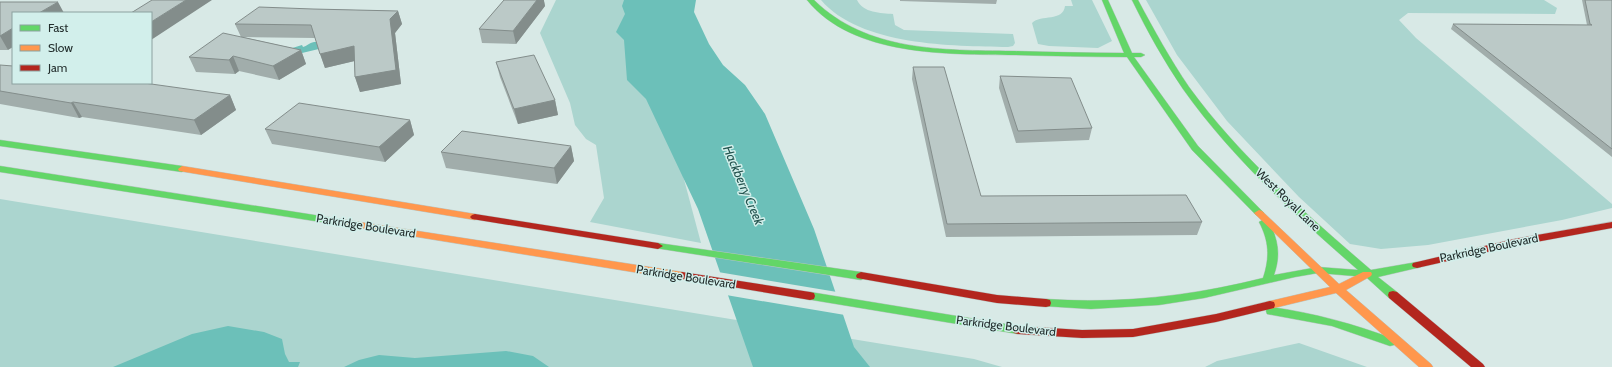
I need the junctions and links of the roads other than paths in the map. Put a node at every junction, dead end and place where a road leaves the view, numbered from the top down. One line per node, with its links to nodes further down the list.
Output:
1 (810, 0): 4 (street)
2 (1104, 0): 4 (street)
3 (1135, 0): 5 (street, West Royal Lane)
4 (1129, 55): 5 (street); 8 (street)
5 (1157, 55): 11 (street, West Royal Lane)
6 (0, 143): 12 (street, Parkridge Boulevard)
7 (0, 169): 14 (street, Parkridge Boulevard)
8 (1260, 214): 10 (street); 12 (street)
9 (1612, 225): 11 (street, Parkridge Boulevard)
10 (1320, 270): 11 (street, Parkridge Boulevard); 12 (street, Parkridge Boulevard); 13 (street)
11 (1367, 274): 13 (street, Parkridge Boulevard); 17 (street, West Royal Lane)
12 (1268, 279)
13 (1339, 289): 14 (street, Parkridge Boulevard); 15 (street)
14 (1252, 309): 15 (street)
15 (1403, 347): 16 (street)
16 (1427, 367)
17 (1479, 367)

